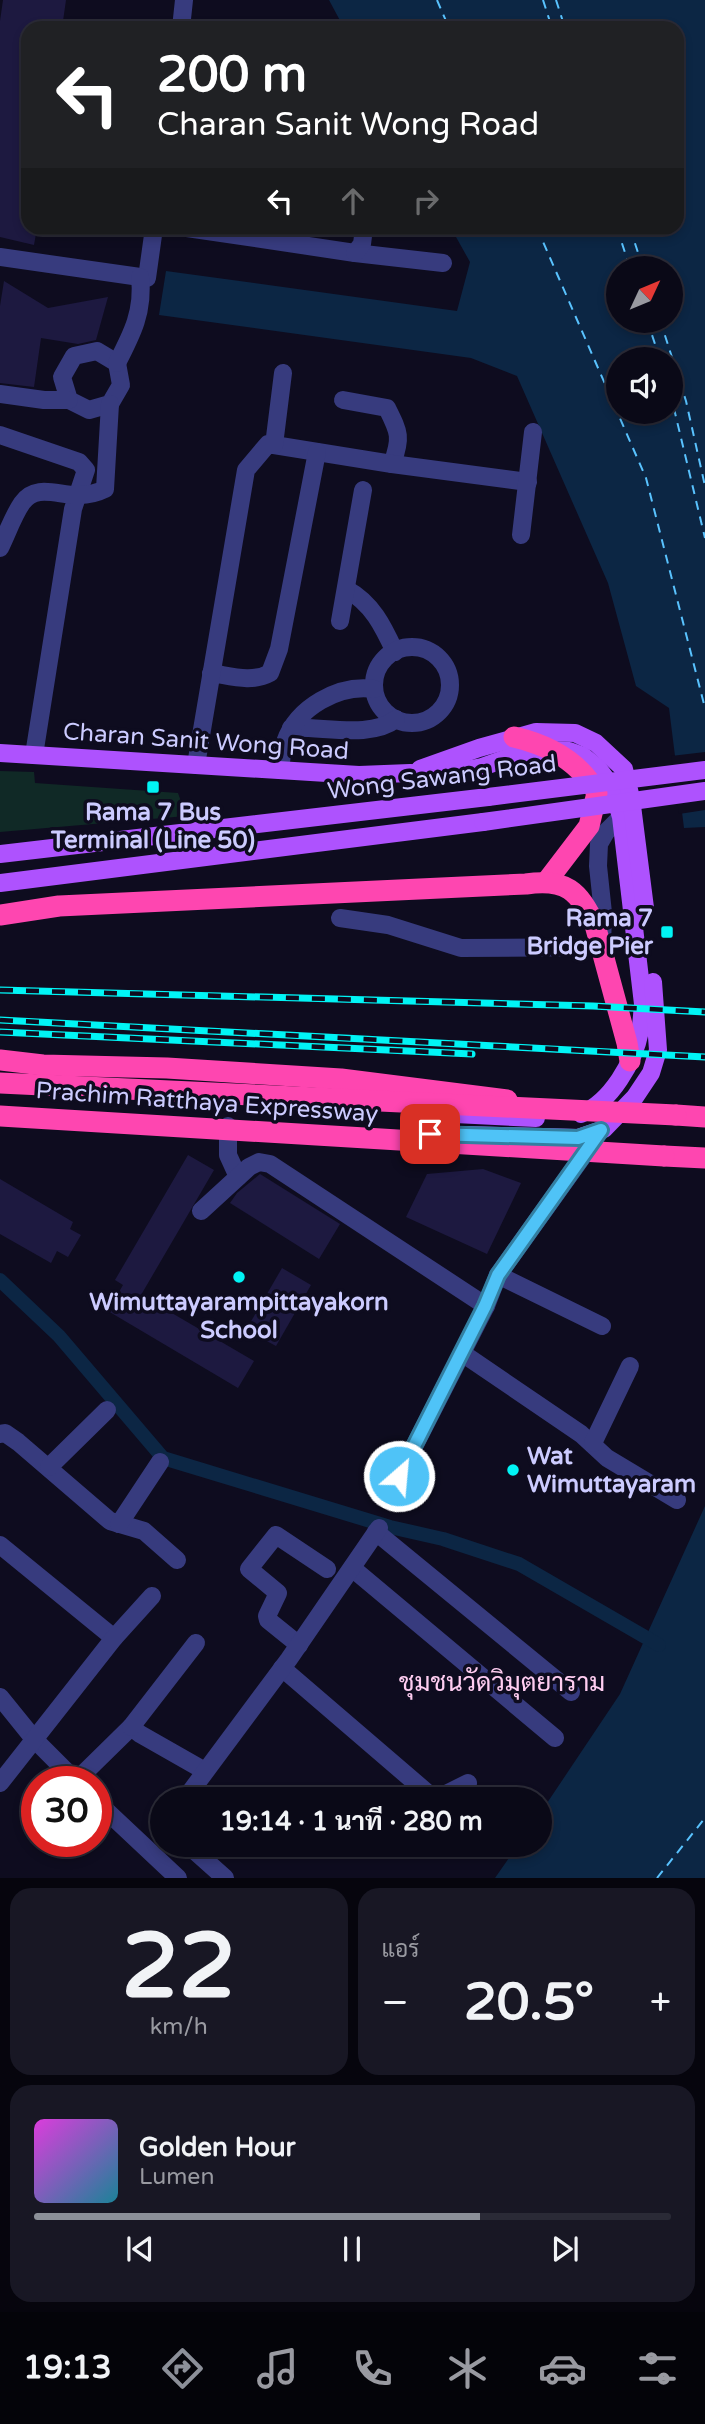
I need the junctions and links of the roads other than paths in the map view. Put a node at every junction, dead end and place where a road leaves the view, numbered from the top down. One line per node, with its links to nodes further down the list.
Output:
1 (184, 0): 2 (street)
2 (182, 21)
3 (153, 235): 9 (street)
4 (234, 235): 6 (street)
5 (363, 235): 6 (street)
6 (355, 253): 8 (street)
7 (0, 257): 9 (street)
8 (443, 262)
9 (140, 277): 10 (street)
10 (117, 363): 13 (street); 15 (street)
11 (283, 373): 18 (street)
12 (0, 394): 13 (street)
13 (69, 400): 15 (street)
14 (343, 400): 20 (street)
15 (110, 404): 23 (street)
16 (533, 432): 21 (street)
17 (0, 435): 23 (street)
18 (274, 445): 19 (street); 29 (street)
19 (317, 452): 20 (street); 29 (street)
20 (392, 464): 21 (street)
21 (528, 482): 24 (street)
22 (363, 490): 26 (street)
23 (78, 495): 25 (street); 36 (street)
24 (521, 534)
25 (0, 548)
26 (346, 589): 27 (street); 28 (street)
27 (340, 621)
28 (395, 652): 30 (street); 31 (street)
29 (211, 673): 37 (street)
30 (374, 689): 31 (street); 32 (street)
31 (396, 719): 32 (street)
32 (291, 728): 38 (street)
33 (514, 737): 34 (highway); 40 (main road, Charan Sanit Wong Road); 57 (main road, Charan Sanit Wong Road)
34 (553, 750): 40 (main road, Charan Sanit Wong Road); 42 (main road, Charan Sanit Wong Road); 44 (highway)
35 (0, 753): 36 (main road, Charan Sanit Wong Road)
36 (34, 755): 37 (main road, Charan Sanit Wong Road)
37 (196, 765): 38 (main road, Charan Sanit Wong Road)
38 (280, 770): 40 (main road, Charan Sanit Wong Road)
39 (705, 770): 43 (main road, Wong Sawang Road, bridge)
40 (410, 773)
41 (705, 790): 45 (main road, Wong Sawang Road, bridge)
42 (621, 817): 48 (street); 50 (main road, Charan Sanit Wong Road)
43 (0, 854)
44 (547, 881): 46 (highway); 48 (highway)
45 (0, 883)
46 (0, 915)
47 (340, 918): 48 (street)
48 (602, 947): 50 (highway)
49 (0, 1060): 52 (highway, bridge)
50 (630, 1061): 51 (main road, Charan Sanit Wong Road)
51 (0, 1081): 52 (highway, Prachim Ratthaya Expressway, bridge)
52 (544, 1109): 54 (highway, Prachim Ratthaya Expressway, bridge)
53 (0, 1115): 58 (highway, Prachim Ratthaya Expressway, bridge)
54 (705, 1117)
55 (0, 1121): 56 (main road)
56 (228, 1125): 57 (main road); 59 (street)
57 (601, 1130): 61 (street)
58 (705, 1158)
59 (238, 1177): 60 (street); 62 (street)
60 (201, 1211)
61 (498, 1275): 62 (street); 63 (street)
62 (485, 1306): 64 (street)
63 (602, 1326)
64 (461, 1353): 68 (street); 71 (street)
65 (630, 1366): 68 (street)
66 (107, 1410): 70 (street)
67 (0, 1434): 70 (street)
68 (593, 1443): 72 (street)
69 (160, 1462): 73 (street)
70 (49, 1467): 73 (street)
71 (399, 1476)
72 (677, 1500)
73 (119, 1524): 75 (street)
74 (0, 1545): 79 (street)
75 (177, 1560)
76 (352, 1568): 81 (street); 83 (street); 86 (street)
77 (327, 1569): 81 (street)
78 (152, 1596): 79 (street)
79 (114, 1638): 87 (street)
80 (196, 1643): 85 (street)
81 (299, 1645): 82 (street)
82 (282, 1668): 88 (street); 90 (street)
83 (571, 1692)
84 (0, 1697): 87 (street)
85 (131, 1727): 87 (street); 88 (street)
86 (555, 1738)
87 (34, 1739): 89 (street)
88 (205, 1771): 91 (street)
89 (0, 1783)
90 (468, 1783)
91 (194, 1787)
92 (112, 1816): 94 (street)
93 (202, 1857): 95 (street)
94 (178, 1878)
95 (225, 1878)

